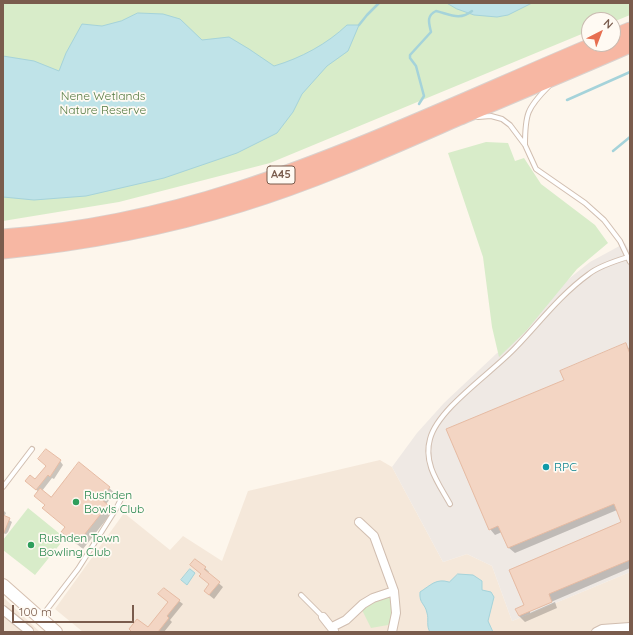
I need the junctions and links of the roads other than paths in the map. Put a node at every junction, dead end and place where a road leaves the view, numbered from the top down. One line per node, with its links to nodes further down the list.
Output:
1 (630, 46): 3 (highway, A45)
2 (581, 50): 6 (highway, A45)
3 (561, 75): 4 (highway, A45); 5 (lane)
4 (457, 119): 5 (lane); 7 (highway, A45)
5 (525, 145): 8 (lane)
6 (3, 237)
7 (3, 251)
8 (628, 257): 9 (lane); 13 (lane)
9 (630, 262)
10 (32, 449): 11 (lane)
11 (3, 487)
12 (122, 497): 20 (lane)
13 (450, 504)
14 (359, 522): 16 (street)
15 (3, 585): 20 (main road)
16 (394, 591): 22 (street); 25 (street)
17 (301, 595): 19 (lane)
18 (3, 610): 23 (street)
19 (323, 617): 22 (street)
20 (40, 618): 24 (main road)
21 (630, 627): 26 (street)
22 (333, 630)
23 (29, 631)
24 (56, 632)
25 (392, 632)
26 (596, 632)

